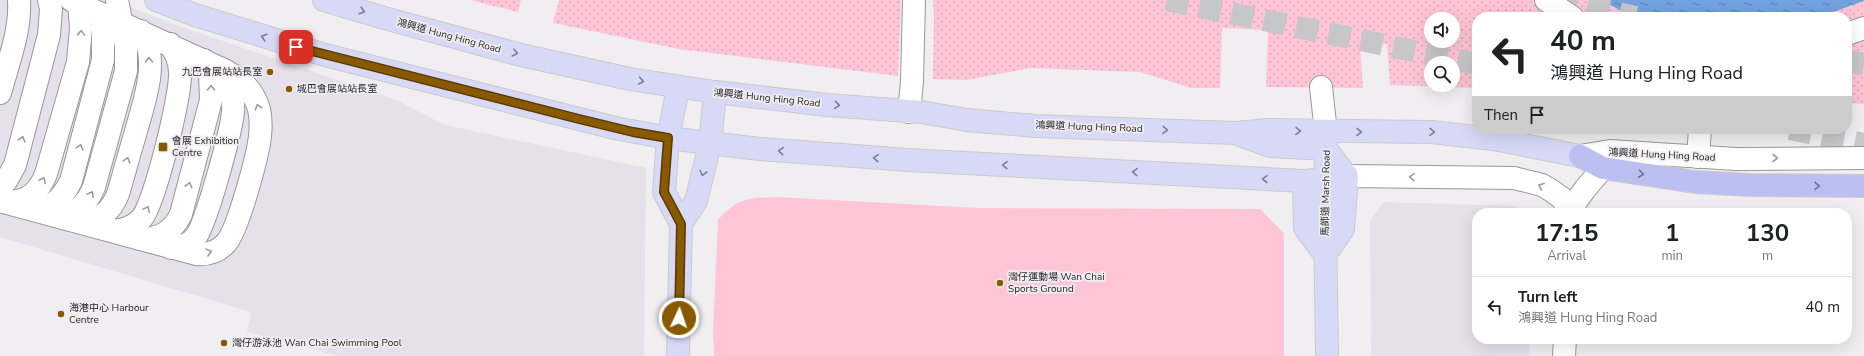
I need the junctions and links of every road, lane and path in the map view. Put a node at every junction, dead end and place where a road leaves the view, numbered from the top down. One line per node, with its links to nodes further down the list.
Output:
1 (19, 0): 19 (street)
2 (49, 0): 32 (street, one-way to 2)
3 (156, 0): 22 (main road, one-way to 3)
4 (324, 0): 17 (main road, 鴻興道 Hung Hing Road, one-way to 17)
5 (914, 0): 20 (street)
6 (1546, 0): 9 (street)
7 (75, 2): 8 (street); 34 (street, one-way to 7)
8 (109, 7): 10 (street); 35 (street, one-way to 8)
9 (1564, 12)
10 (132, 27): 13 (street); 38 (street, one-way to 10); 39 (street, one-way to 10)
11 (1864, 28): 12 (street)
12 (1852, 32)
13 (170, 44): 14 (street); 41 (street, one-way to 13)
14 (204, 60): 15 (street); 42 (street, one-way to 14)
15 (226, 71): 43 (street); 43 (street, one-way to 15)
16 (1321, 87): 23 (street)
17 (678, 88): 18 (main road, 鴻興道 Hung Hing Road); 22 (main road)
18 (715, 92): 20 (main road, 鴻興道 Hung Hing Road, one-way to 20); 24 (main road)
19 (0, 93)
20 (909, 112): 23 (main road, 鴻興道 Hung Hing Road, one-way to 23)
21 (1700, 134): 26 (street)
22 (668, 138): 24 (main road); 40 (main road)
23 (1326, 140): 25 (main road, 鴻興道 Hung Hing Road, one-way to 25); 29 (main road); 30 (main road, 馬師道 Marsh Road)
24 (710, 144): 31 (main road, one-way to 24); 40 (main road, one-way to 40)
25 (1580, 156): 26 (street, 鴻興道 Hung Hing Road); 28 (highway)
26 (1698, 157): 27 (street, 鴻興道 Hung Hing Road, one-way to 27)
27 (1864, 158)
28 (1603, 168): 33 (highway, one-way to 33); 37 (street)
29 (1347, 176): 30 (street); 36 (street, one-way to 29); 44 (main road, 馬師道 Marsh Road)
30 (1326, 179): 31 (main road); 44 (main road, 馬師道 Marsh Road)
31 (1304, 181): 44 (main road)
32 (0, 186)
33 (1864, 186)
34 (0, 200): 35 (street)
35 (24, 207): 38 (street)
36 (1566, 208)
37 (1571, 208)
38 (47, 213): 39 (street)
39 (71, 220): 41 (street)
40 (681, 224): 46 (main road)
41 (103, 229): 42 (street)
42 (141, 239): 43 (street)
43 (171, 248)
44 (1325, 255): 47 (main road, 馬師道 Marsh Road)
45 (1565, 344): 48 (street)
46 (678, 356)
47 (1326, 356)
48 (1564, 356)

